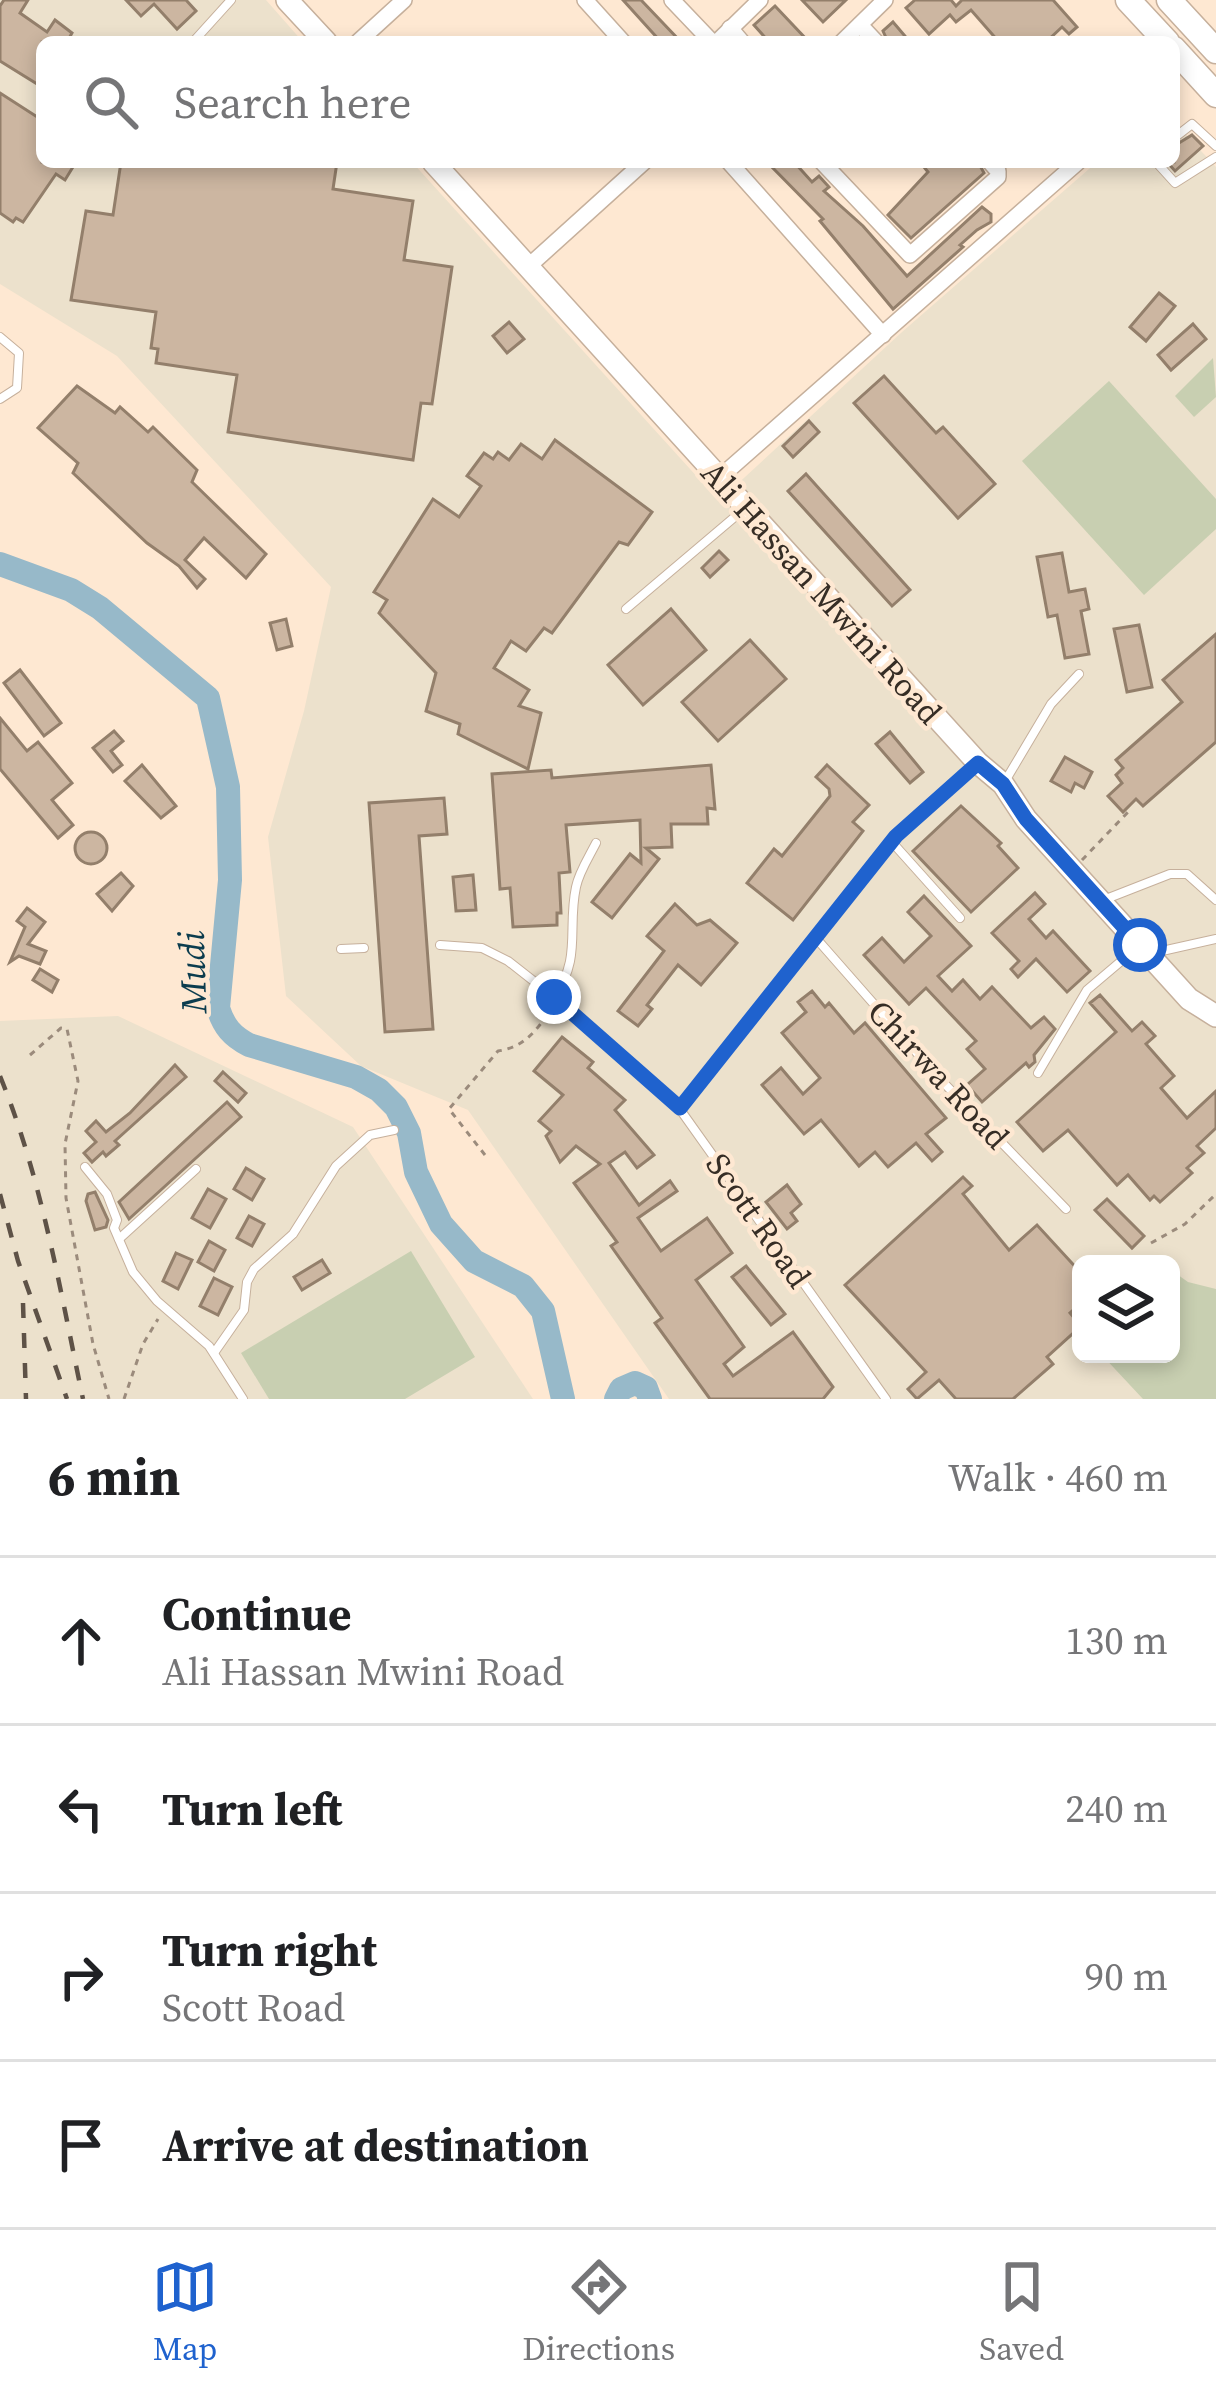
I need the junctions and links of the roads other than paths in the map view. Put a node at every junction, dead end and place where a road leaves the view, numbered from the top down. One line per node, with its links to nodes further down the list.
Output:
1 (231, 0): 12 (lane)
2 (287, 0): 13 (main road)
3 (404, 0): 14 (street)
4 (585, 0): 15 (street)
5 (672, 0): 16 (street)
6 (760, 0): 11 (street)
7 (885, 0): 10 (street)
8 (1128, 0): 21 (highway)
9 (1169, 0): 22 (highway)
10 (860, 25): 19 (street); 20 (street)
11 (730, 28): 17 (street); 18 (street)
12 (198, 36)
13 (320, 36)
14 (365, 36)
15 (617, 36)
16 (703, 36)
17 (723, 36)
18 (737, 36)
19 (848, 36)
20 (870, 36)
21 (1161, 36)
22 (1216, 51)
23 (1180, 65): 24 (highway)
24 (1216, 95)
25 (1180, 133): 26 (lane)
26 (1216, 146)
27 (1216, 157): 34 (lane)
28 (439, 168): 35 (main road, Ali Hassan Mwini Road)
29 (637, 168): 35 (street)
30 (734, 168): 36 (street)
31 (828, 168): 32 (street)
32 (995, 168)
33 (1071, 168): 36 (street)
34 (1161, 168)
35 (530, 265): 39 (main road, Ali Hassan Mwini Road)
36 (883, 334): 39 (street)
37 (0, 337): 38 (lane)
38 (0, 399)
39 (718, 479): 40 (main road, Ali Hassan Mwini Road)
40 (744, 509): 41 (lane); 43 (main road, Ali Hassan Mwini Road)
41 (626, 609)
42 (1079, 674): 44 (lane)
43 (978, 763): 44 (main road, Ali Hassan Mwini Road); 45 (lane)
44 (1003, 784): 48 (main road, Ali Hassan Mwini Road)
45 (891, 842): 49 (lane); 50 (lane)
46 (596, 843): 56 (lane)
47 (1216, 900): 48 (lane)
48 (1098, 902): 55 (main road, Ali Hassan Mwini Road)
49 (959, 918)
50 (815, 937): 59 (lane); 63 (lane, Chirwa Road)
51 (1216, 939): 55 (lane)
52 (440, 946): 56 (lane, Scott Road)
53 (364, 948): 54 (lane)
54 (340, 950)
55 (1144, 950): 57 (main road, Ali Hassan Mwini Road); 58 (lane)
56 (556, 999): 59 (lane, Scott Road)
57 (1216, 1016)
58 (1039, 1073)
59 (680, 1108): 67 (lane, Scott Road)
60 (394, 1130): 65 (lane)
61 (85, 1167): 64 (lane)
62 (196, 1169): 64 (lane)
63 (1066, 1209)
64 (119, 1239): 65 (lane)
65 (214, 1353): 66 (lane)
66 (243, 1399)
67 (886, 1399)

